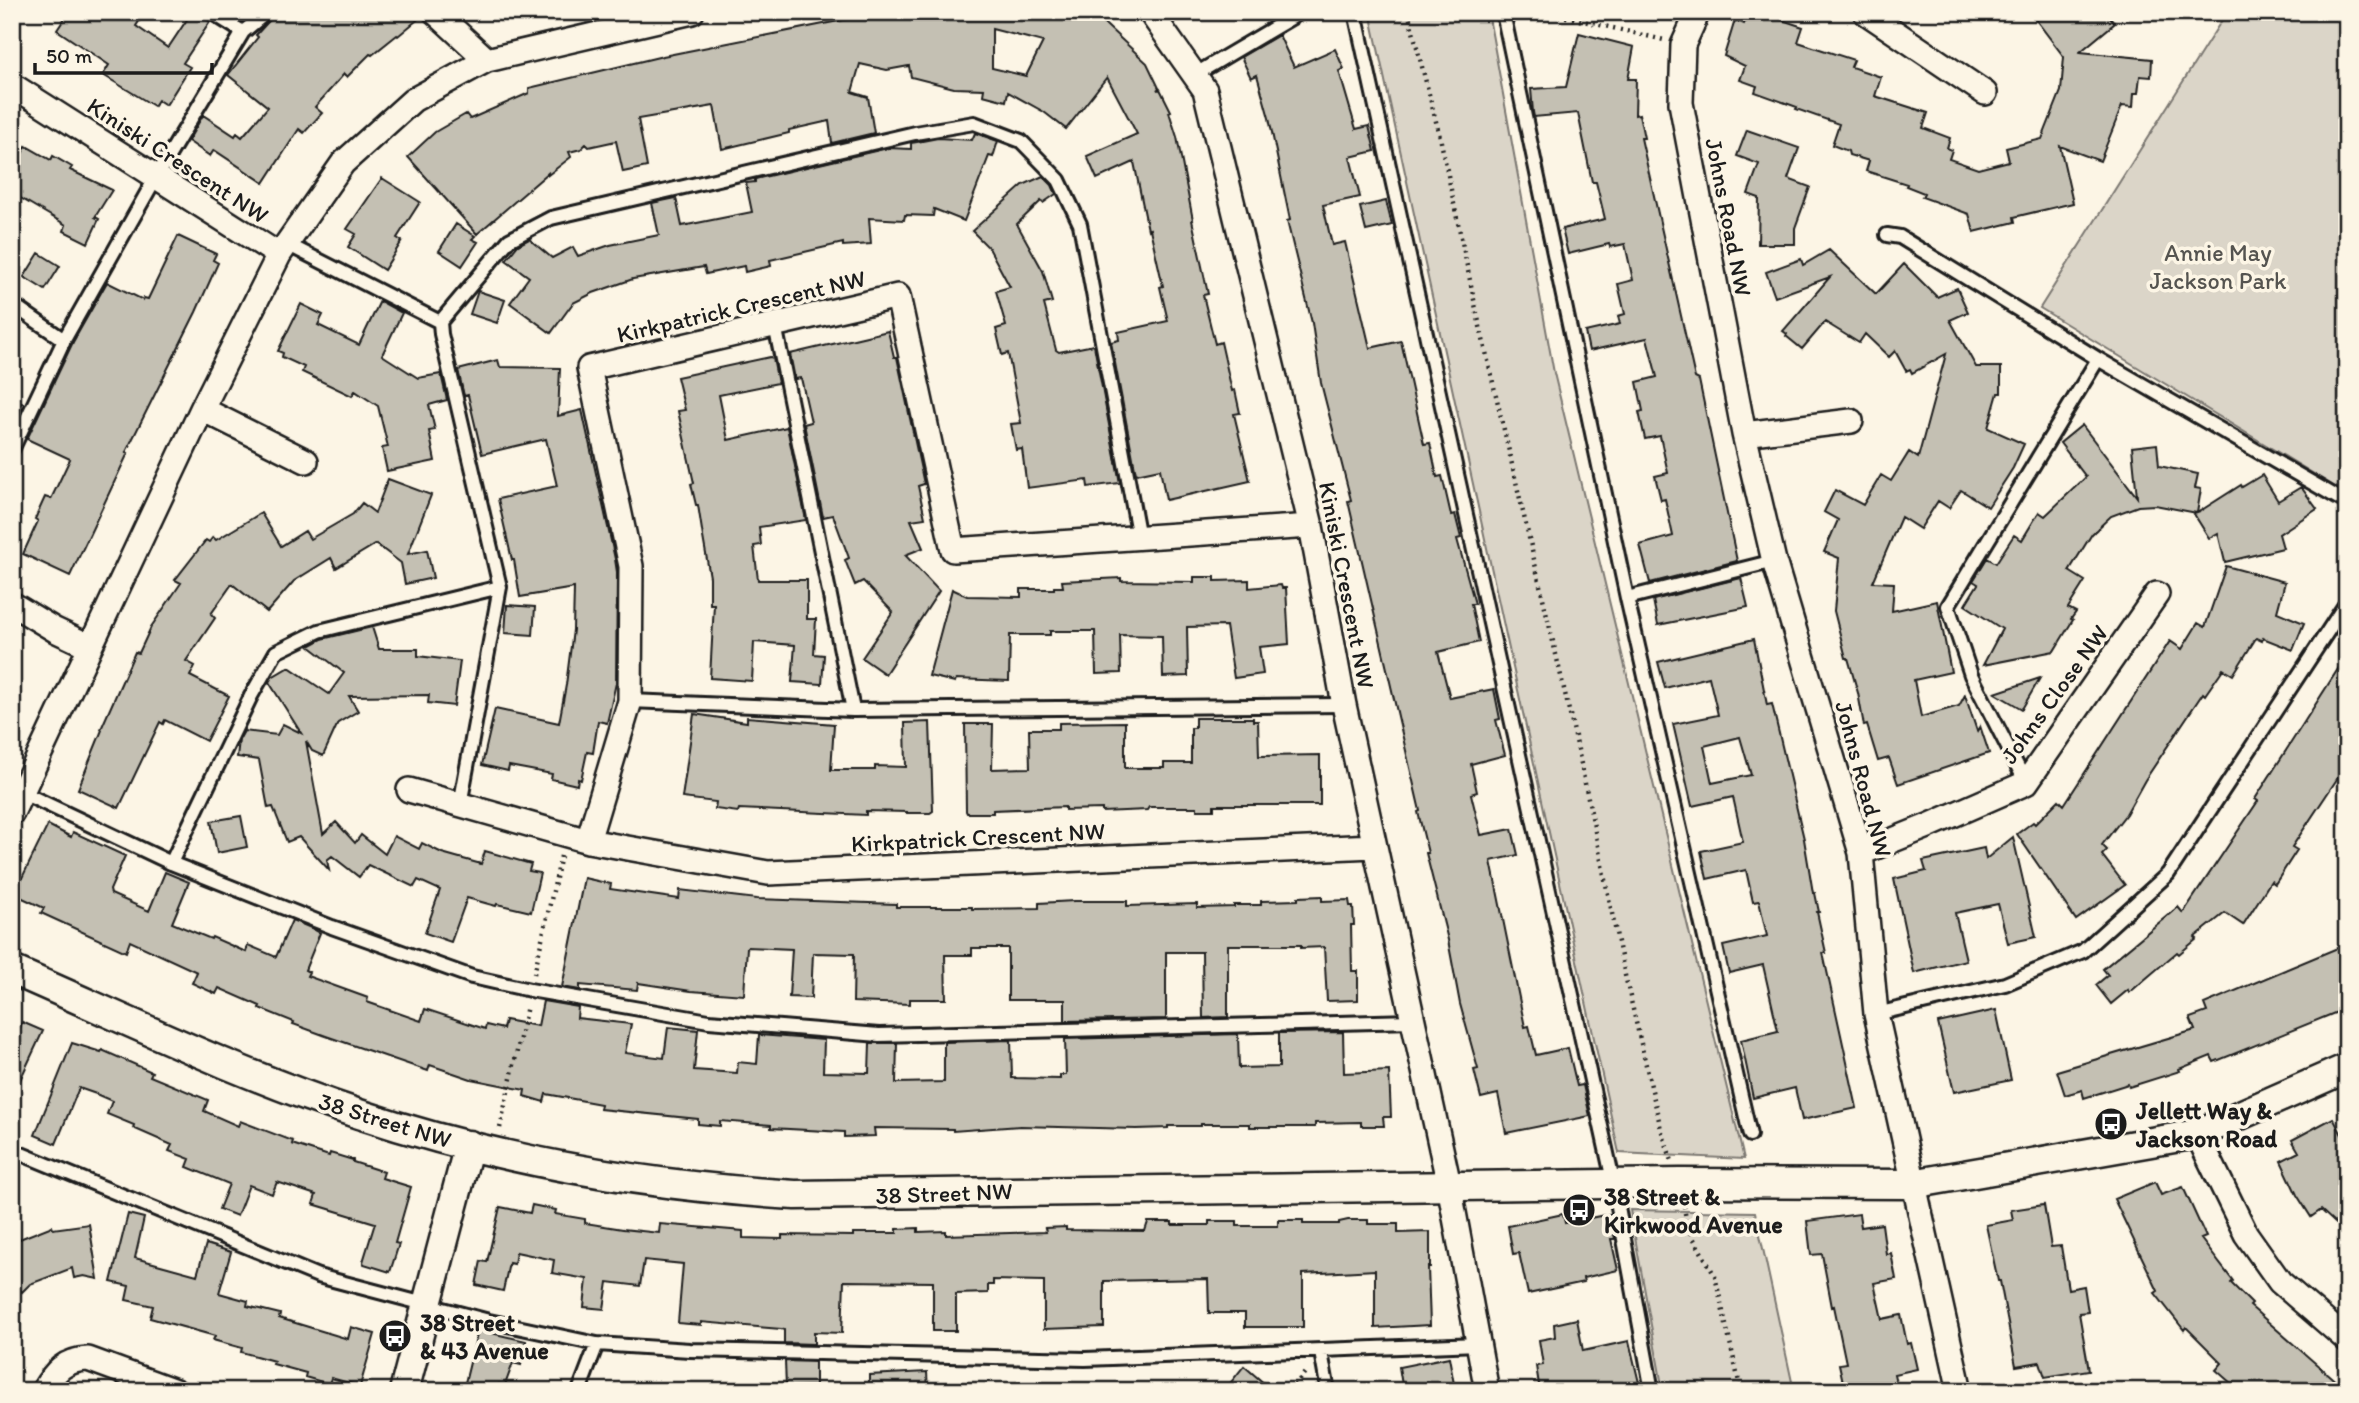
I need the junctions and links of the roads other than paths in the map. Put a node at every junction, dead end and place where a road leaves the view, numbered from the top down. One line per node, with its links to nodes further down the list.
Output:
1 (211, 12): 11 (lane)
2 (267, 12): 11 (lane)
3 (435, 12): 12 (street)
4 (692, 12): 12 (street, Kiniski Crescent NW)
5 (1150, 12): 13 (street, Kiniski Crescent NW)
6 (1301, 12): 13 (lane)
7 (1355, 12): 60 (lane)
8 (1698, 12): 26 (street, Johns Road NW)
9 (1865, 12): 15 (street)
10 (1503, 13): 35 (lane)
11 (243, 32): 16 (lane)
12 (487, 60): 18 (street, Kiniski Crescent NW)
13 (1196, 74): 30 (street, Kiniski Crescent NW)
14 (12, 85): 16 (street, Kiniski Crescent NW)
15 (1985, 93)
16 (156, 177): 18 (street, Kiniski Crescent NW); 22 (lane)
17 (1887, 235): 23 (lane)
18 (283, 250): 20 (lane); 24 (street, Kiniski Crescent NW)
19 (12, 304): 22 (lane)
20 (440, 322): 31 (lane); 33 (lane)
21 (775, 325): 31 (street, Kirkpatrick Crescent NW); 39 (street, Kirkpatrick Crescent NW); 41 (lane)
22 (64, 340): 27 (lane)
23 (2098, 359): 29 (lane); 42 (lane)
24 (202, 409): 28 (street); 38 (street, Kiniski Crescent NW)
25 (1851, 421): 26 (street)
26 (1744, 434): 32 (street, Johns Road NW)
27 (12, 450)
28 (306, 461)
29 (2347, 503)
30 (1311, 526): 31 (street, Kirkpatrick Crescent NW); 40 (street, Kiniski Crescent NW)
31 (1139, 538)
32 (1774, 561): 35 (lane); 48 (street, Johns Road NW)
33 (500, 587): 45 (lane); 49 (lane)
34 (2157, 594): 42 (street, Johns Close NW)
35 (1627, 598): 55 (lane)
36 (2347, 602): 51 (lane)
37 (12, 604): 38 (street)
38 (89, 646): 44 (street, Kiniski Crescent NW)
39 (630, 701): 41 (lane); 46 (street, Kirkpatrick Crescent NW)
40 (1344, 705): 41 (lane); 47 (street, Kiniski Crescent NW)
41 (853, 710)
42 (2026, 783): 48 (street, Johns Close NW)
43 (409, 790): 45 (street, Kirkpatrick Crescent NW)
44 (15, 798): 49 (lane)
45 (460, 805): 46 (street, Kirkpatrick Crescent NW)
46 (588, 841): 47 (street, Kirkpatrick Crescent NW)
47 (1374, 846): 52 (street, Kiniski Crescent NW)
48 (1861, 853): 51 (street, Johns Road NW)
49 (171, 863): 52 (lane)
50 (12, 970): 56 (street, 38 Street NW)
51 (1876, 1014): 58 (street, Johns Road NW)
52 (1413, 1021): 59 (street, Kiniski Crescent NW)
53 (2347, 1069): 54 (street, 38 Street NW)
54 (2197, 1134): 58 (street, 38 Street NW); 62 (street)
55 (1750, 1135)
56 (469, 1145): 59 (street, 38 Street NW); 61 (street)
57 (12, 1150): 61 (lane)
58 (1912, 1184): 60 (street, 38 Street NW); 73 (street, Johns Road NW)
59 (1449, 1185): 60 (street, 38 Street NW); 64 (street, Kiniski Crescent NW)
60 (1614, 1185): 72 (lane)
61 (428, 1304): 63 (lane); 68 (street)
62 (2347, 1340)
63 (597, 1344): 65 (lane); 69 (lane)
64 (1479, 1345): 65 (lane); 71 (street, Kiniski Crescent NW)
65 (1321, 1352): 70 (lane)
66 (43, 1391): 67 (street)
67 (175, 1391)
68 (404, 1391)
69 (579, 1391)
70 (1328, 1391)
71 (1487, 1391)
72 (1651, 1391)
73 (1960, 1391)

